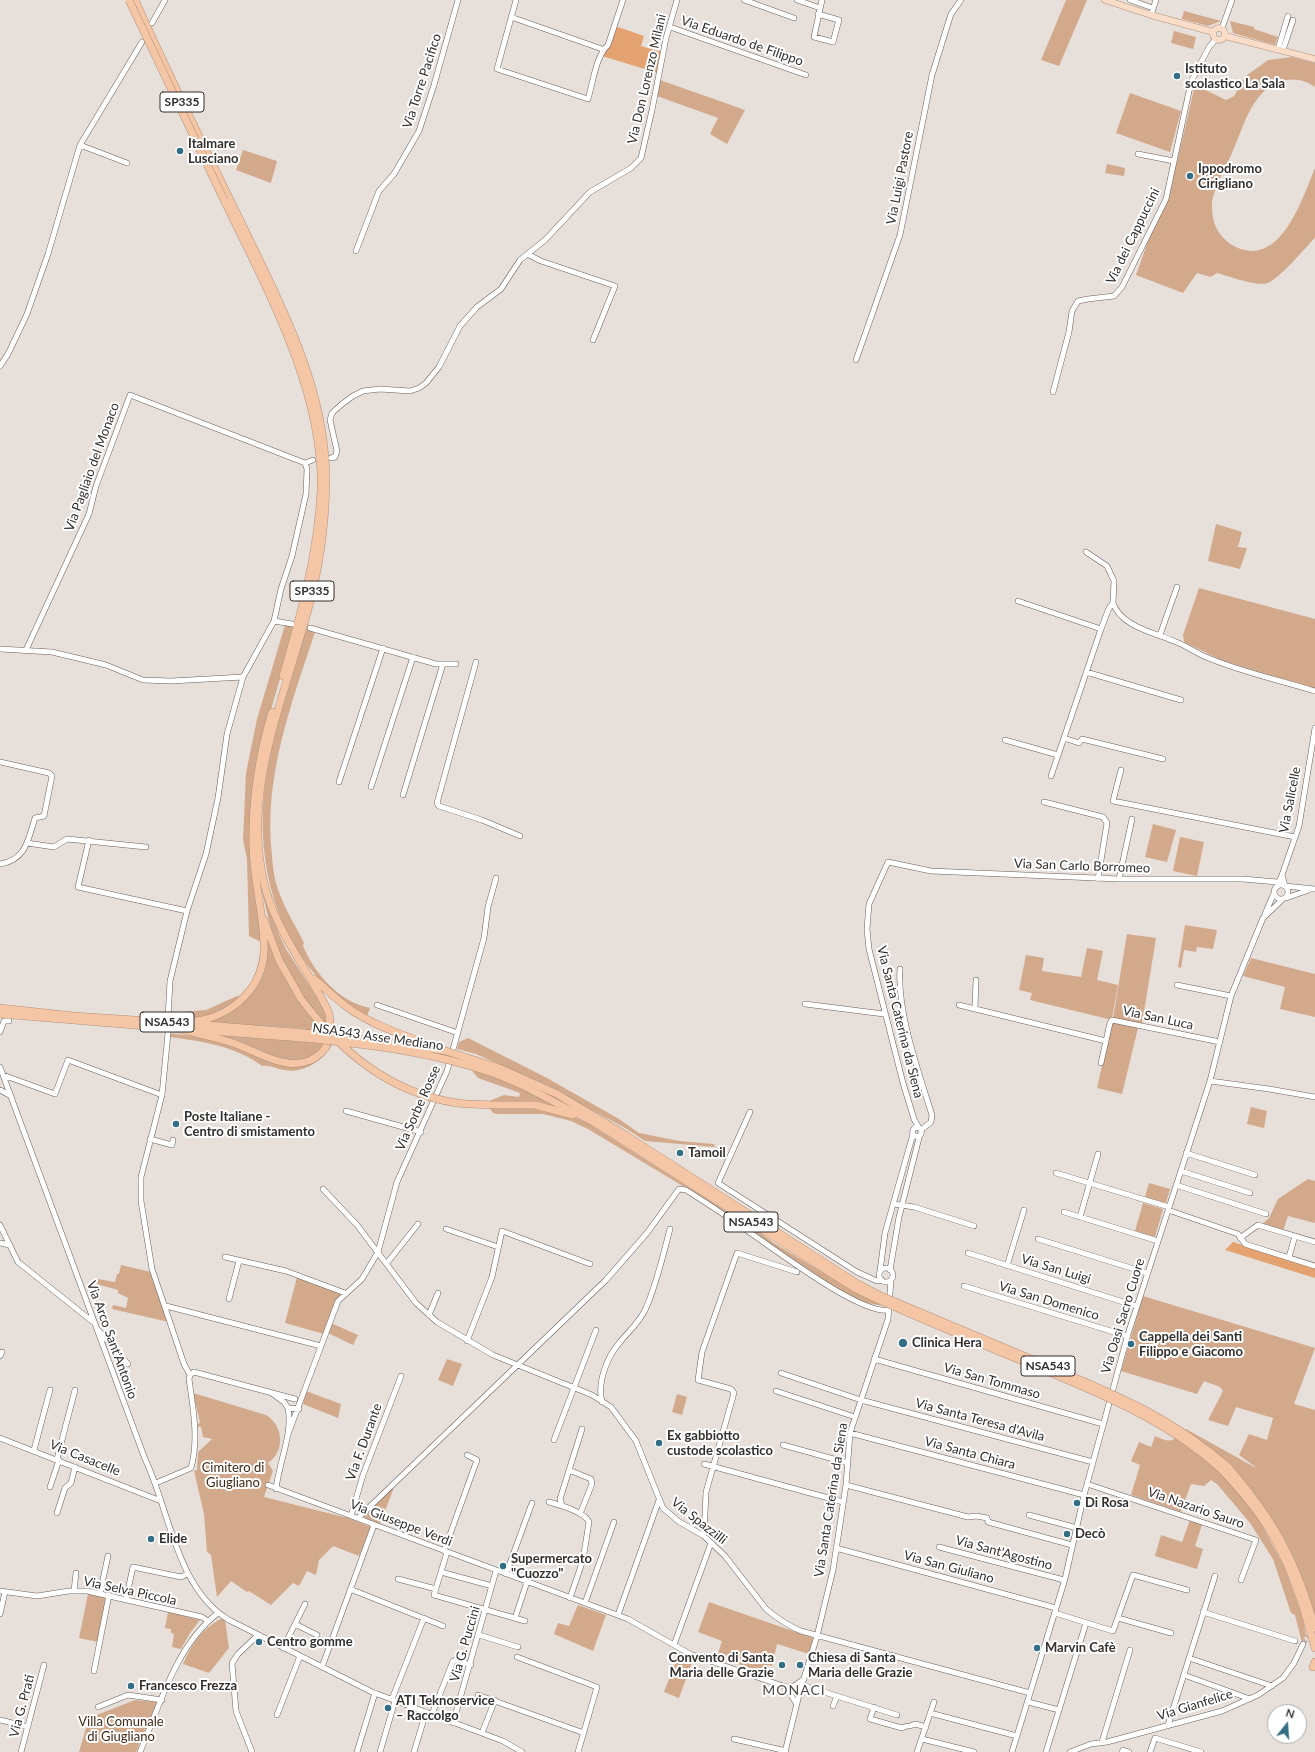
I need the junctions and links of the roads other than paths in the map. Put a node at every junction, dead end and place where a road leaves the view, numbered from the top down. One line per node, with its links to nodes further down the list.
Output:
1 (129, 0): 39 (highway, SP335, bridge)
2 (135, 0): 39 (highway, SP335)
3 (165, 0): 24 (street)
4 (458, 0): 40 (street, Via Torre Pacifico)
5 (516, 0): 21 (street)
6 (623, 0): 31 (street)
7 (677, 0): 25 (street, Via Don Lorenzo Milani)
8 (744, 0): 22 (street)
9 (797, 0): 16 (street)
10 (822, 0): 16 (street)
11 (960, 0): 43 (street, Via Luigi Pastore)
12 (1130, 0): 17 (street)
13 (1156, 0): 17 (street)
14 (1232, 0): 26 (street)
15 (1109, 1): 19 (main road)
16 (820, 8): 18 (street)
17 (1153, 8): 19 (street)
18 (818, 14): 18 (street)
19 (1151, 15): 27 (main road)
20 (1288, 16): 32 (street)
21 (511, 17): 31 (street); 31 (street)
22 (794, 18)
23 (1293, 20): 32 (street)
24 (152, 23)
25 (670, 27): 34 (street, Via Eduardo de Filippo); 41 (street, Via Don Lorenzo Milani)
26 (1222, 28): 27 (main road); 28 (main road)
27 (1213, 32): 29 (main road)
28 (1225, 36): 29 (main road); 32 (main road)
29 (1216, 39): 37 (street, Via dei Cappuccini)
30 (142, 42): 35 (street)
31 (602, 49)
32 (1280, 50): 33 (main road)
33 (1315, 59)
34 (806, 75)
35 (80, 145): 38 (street); 44 (street)
36 (1138, 154): 37 (street)
37 (1174, 161): 45 (street, Via dei Cappuccini)
38 (127, 163)
39 (230, 205): 100 (highway, SP335); 102 (highway, SP335)
40 (356, 251)
41 (529, 255): 42 (street); 46 (street, Via Don Lorenzo Milani)
42 (593, 340)
43 (856, 360)
44 (0, 366)
45 (1053, 392)
46 (331, 458)
47 (313, 460): 48 (street)
48 (304, 463): 53 (street); 60 (street, Via Pagliaio del Monaco)
49 (1086, 552): 52 (street)
50 (1177, 587): 57 (street)
51 (1018, 601): 56 (street)
52 (1113, 603): 56 (street); 57 (street)
53 (274, 621): 54 (street); 66 (street)
54 (292, 624)
55 (310, 628): 58 (street)
56 (1101, 629): 65 (street)
57 (1160, 635): 67 (street)
58 (383, 648): 61 (street); 77 (street)
59 (0, 650): 60 (street)
60 (26, 650): 66 (street)
61 (413, 657): 63 (street); 78 (street)
62 (476, 662): 82 (street)
63 (443, 664): 64 (street); 79 (street)
64 (456, 664)
65 (1086, 672): 68 (street); 70 (street)
66 (243, 677): 98 (street)
67 (1315, 691)
68 (1181, 700)
69 (1315, 728): 83 (street, Via Salicelle)
70 (1064, 738): 72 (street); 73 (street)
71 (1005, 740): 72 (street)
72 (1058, 755): 76 (street)
73 (1163, 759)
74 (0, 762): 85 (street)
75 (1121, 770): 83 (street)
76 (1051, 776)
77 (339, 782)
78 (371, 787)
79 (402, 795)
80 (1044, 802): 91 (street)
81 (1132, 819): 92 (street)
82 (520, 836)
83 (1295, 837): 89 (street, Via Salicelle)
84 (89, 840): 85 (street); 86 (street); 98 (street)
85 (27, 843): 88 (street)
86 (146, 847)
87 (888, 862): 91 (street, Via San Carlo Borromeo); 112 (street, Via Santa Caterina da Siena)
88 (0, 864)
89 (1282, 875): 93 (street, Via Salicelle); 94 (street)
90 (496, 878): 119 (street, Via Sorbe Rosse)
91 (1098, 879): 92 (street, Via San Carlo Borromeo)
92 (1119, 879): 93 (street, Via San Carlo Borromeo)
93 (1277, 882): 96 (street)
94 (1285, 886): 95 (street, Via Oasi Sacro Cuore); 96 (street); 97 (street)
95 (1315, 889): 97 (street, Via Oasi Sacro Cuore)
96 (1275, 891): 97 (street); 99 (street)
97 (1284, 898): 99 (street, Via Oasi Sacro Cuore)
98 (187, 911): 114 (street)
99 (1263, 918): 105 (street, Via Oasi Sacro Cuore)
100 (265, 930): 116 (highway, NSA543); 135 (highway, NSA543, bridge)
101 (900, 969): 136 (street)
102 (309, 976): 116 (highway, NSA543); 123 (highway, NSA543, bridge)
103 (976, 980): 110 (street)
104 (1177, 985): 105 (street)
105 (1232, 996): 122 (street, Via Oasi Sacro Cuore)
106 (377, 1004): 119 (street)
107 (805, 1004): 112 (street)
108 (959, 1005): 110 (street)
109 (0, 1008): 113 (highway)
110 (975, 1008): 121 (street)
111 (0, 1014): 113 (highway)
112 (884, 1014): 136 (street, Via Santa Caterina da Siena)
113 (29, 1015): 116 (highway, NSA543 Asse Mediano / NSA543)
114 (168, 1018)
115 (9, 1021): 117 (street)
116 (178, 1026): 120 (highway, NSA543 Asse Mediano / NSA543)
117 (0, 1032)
118 (168, 1033): 130 (street)
119 (458, 1033): 137 (street, Via Sorbe Rosse)
120 (303, 1035): 123 (highway, NSA543 Asse Mediano / NSA543, bridge); 125 (highway, NSA543 Asse Mediano / NSA543, bridge)
121 (1106, 1041): 122 (street, Via San Luca); 124 (street, Via San Luca)
122 (1220, 1042): 127 (street, Via Oasi Sacro Cuore)
123 (446, 1051): 125 (highway, NSA543 Asse Mediano / NSA543, bridge)
124 (1101, 1063)
125 (497, 1071): 135 (highway, NSA543 Asse Mediano / NSA543); 185 (highway, NSA543 Asse Mediano / NSA543)
126 (1, 1073): 128 (street, Via Arco Sant'Antonio); 130 (street)
127 (1210, 1081): 132 (street); 142 (street, Via Oasi Sacro Cuore)
128 (7, 1085): 129 (street); 131 (street, Via Arco Sant'Antonio)
129 (0, 1087): 131 (street)
130 (162, 1095): 138 (street)
131 (11, 1096): 194 (street, Via Arco Sant'Antonio)
132 (1315, 1097)
133 (346, 1110): 137 (street)
134 (750, 1112): 184 (street)
135 (597, 1124): 185 (highway, NSA543 Asse Mediano / NSA543)
136 (917, 1131): 140 (street); 141 (street)
137 (421, 1132): 171 (street, Via Sorbe Rosse)
138 (150, 1139): 139 (street); 190 (street)
139 (173, 1140)
140 (909, 1151): 141 (street); 151 (street)
141 (916, 1152): 152 (street)
142 (1186, 1153): 144 (street, Via Oasi Sacro Cuore); 146 (street)
143 (1098, 1154): 147 (street)
144 (1181, 1171): 148 (street, Via Oasi Sacro Cuore); 150 (street)
145 (1056, 1173): 147 (street)
146 (1255, 1175)
147 (1090, 1183): 153 (street); 157 (street)
148 (1176, 1185): 153 (street, Via Oasi Sacro Cuore); 156 (street)
149 (323, 1189): 171 (street)
150 (1250, 1193)
151 (894, 1204): 152 (street); 181 (street)
152 (902, 1207): 160 (street); 180 (street)
153 (1168, 1208): 164 (street); 166 (street, Via Oasi Sacro Cuore)
154 (1024, 1210): 178 (street)
155 (1064, 1212): 157 (street)
156 (1266, 1214)
157 (1080, 1217): 166 (street)
158 (418, 1224): 176 (street)
159 (0, 1225): 169 (street)
160 (974, 1226)
161 (670, 1229): 213 (street)
162 (446, 1230): 170 (street)
163 (1295, 1236): 164 (street); 167 (street); 174 (street)
164 (1240, 1238): 174 (street)
165 (1038, 1239): 183 (street)
166 (1158, 1241): 183 (street, Via Oasi Sacro Cuore)
167 (1315, 1242)
168 (0, 1243): 169 (street)
169 (10, 1245): 194 (street)
170 (498, 1247): 177 (street); 197 (street)
171 (378, 1252): 176 (street); 187 (street, Via Sorbe Rosse)
172 (968, 1253): 178 (street, Via San Luigi)
173 (225, 1257): 175 (street)
174 (1289, 1257): 179 (street)
175 (239, 1261): 187 (street); 189 (street)
176 (387, 1263): 193 (street)
177 (590, 1264)
178 (1007, 1266): 191 (street, Via San Luigi)
179 (1315, 1266)
180 (890, 1270): 181 (street); 184 (street)
181 (880, 1271): 184 (street)
182 (797, 1272): 231 (street)
183 (1147, 1273): 191 (street, Via Oasi Sacro Cuore)
184 (886, 1280): 192 (street, Via Santa Caterina da Siena)
185 (857, 1286): 232 (highway, bridge)
186 (964, 1286): 196 (street, Via San Domenico)
187 (345, 1293): 198 (street, Via Sorbe Rosse)
188 (438, 1293): 193 (street)
189 (229, 1299)
190 (166, 1306): 198 (street); 203 (street)
191 (1136, 1306): 196 (street, Via Oasi Sacro Cuore)
192 (889, 1310): 199 (street, Via Santa Caterina da Siena); 201 (street)
193 (429, 1315): 197 (street, Via Spazzilli)
194 (95, 1325): 200 (street); 234 (street, Via Arco Sant'Antonio)
195 (596, 1330): 205 (street)
196 (1127, 1336): 217 (street, Via Oasi Sacro Cuore)
197 (468, 1341): 201 (street, Via Spazzilli)
198 (321, 1346): 212 (street, Via Sorbe Rosse)
199 (874, 1359): 211 (street, Via Santa Caterina da Siena); 217 (street, Via San Tommaso)
200 (128, 1364)
201 (517, 1366): 205 (street, Via Spazzilli); 251 (street)
202 (781, 1373): 211 (street, Via Santa Teresa d'Avila)
203 (190, 1375): 209 (street); 234 (street)
204 (401, 1376): 250 (street, Via F. Durante)
205 (575, 1388): 213 (street, Via Spazzilli); 222 (street)
206 (50, 1390): 224 (street)
207 (75, 1390): 226 (street)
208 (776, 1391): 216 (street)
209 (269, 1392): 210 (street); 214 (street)
210 (295, 1399): 212 (street); 214 (street)
211 (861, 1400): 216 (street, Via Santa Caterina da Siena); 227 (street, Via Santa Teresa d'Avila)
212 (301, 1402): 215 (street, Via Sorbe Rosse)
213 (602, 1402): 241 (street, Via Spazzilli)
214 (288, 1407): 215 (street); 220 (street)
215 (298, 1408): 220 (street)
216 (855, 1417): 219 (street, Via Santa Caterina da Siena)
217 (1103, 1424): 227 (street, Via Oasi Sacro Cuore)
218 (582, 1428): 233 (street)
219 (850, 1433): 228 (street, Via Santa Caterina da Siena); 240 (street, Via Santa Chiara)
220 (288, 1434): 239 (street)
221 (0, 1438): 224 (street, Via Casacelle)
222 (554, 1440)
223 (783, 1445): 228 (street)
224 (34, 1450): 226 (street, Via Casacelle)
225 (468, 1455): 260 (street)
226 (58, 1460): 230 (street, Via Casacelle); 238 (street)
227 (1093, 1462): 235 (street, Via Oasi Sacro Cuore)
228 (848, 1463): 237 (street, Via Santa Caterina da Siena)
229 (704, 1464): 231 (street)
230 (75, 1466): 242 (street, Via Casacelle); 247 (street)
231 (713, 1467): 244 (street); 255 (street)
232 (1225, 1469): 298 (highway); 309 (highway)
233 (569, 1470): 246 (street); 248 (street)
234 (156, 1483): 242 (street, Via Arco Sant'Antonio)
235 (1087, 1484): 240 (street, Via Oasi Sacro Cuore); 270 (street, Via Nazario Sauro)
236 (268, 1485): 239 (street, Via Giuseppe Verdi)
237 (846, 1485): 244 (street, Via Santa Caterina da Siena); 257 (street)
238 (50, 1487)
239 (276, 1489): 250 (street, Via Giuseppe Verdi)
240 (1084, 1495): 254 (street, Via Oasi Sacro Cuore)
241 (659, 1500): 255 (street, Via Spazzilli); 289 (street)
242 (161, 1501): 265 (street, Via Arco Sant'Antonio)
243 (549, 1502): 246 (street)
244 (843, 1502): 259 (street, Via Santa Caterina da Siena)
245 (532, 1503): 266 (street)
246 (562, 1506): 248 (street)
247 (57, 1513)
248 (580, 1514): 280 (street)
249 (1029, 1515): 254 (street)
250 (351, 1516): 251 (street, Via Giuseppe Verdi)
251 (358, 1518): 253 (street, Via Giuseppe Verdi)
252 (614, 1522): 282 (street)
253 (374, 1525): 260 (street, Via Giuseppe Verdi); 273 (street)
254 (1077, 1528): 257 (street, Via Oasi Sacro Cuore)
255 (704, 1536): 256 (street, Via Spazzilli)
256 (712, 1543): 303 (street, Via Spazzilli); 306 (street)
257 (1072, 1546): 269 (street, Via Oasi Sacro Cuore)
258 (939, 1547): 269 (street, Via Sant'Agostino)
259 (836, 1548): 285 (street, Via San Giuliano); 303 (street, Via Santa Caterina da Siena)
260 (445, 1552): 262 (street, Via Giuseppe Verdi); 263 (street)
261 (108, 1556): 278 (street)
262 (496, 1570): 266 (street, Via Giuseppe Verdi); 272 (street, Via G. Puccini)
263 (441, 1572): 272 (street); 275 (street)
264 (76, 1573): 274 (street)
265 (187, 1574): 281 (street); 287 (street, Via Arco Sant'Antonio)
266 (506, 1574): 271 (street, Via Giuseppe Verdi)
267 (1214, 1576): 286 (street)
268 (398, 1578): 275 (street)
269 (1064, 1580): 285 (street, Via Oasi Sacro Cuore)
270 (1241, 1580)
271 (527, 1582): 280 (street, Via Giuseppe Verdi); 291 (street)
272 (492, 1586): 284 (street, Via G. Puccini)
273 (350, 1589): 290 (street); 316 (street)
274 (74, 1590): 277 (street, Via Selva Piccola); 278 (street, Via Selva Piccola)
275 (436, 1590): 284 (street)
276 (1187, 1590): 292 (street)
277 (2, 1592): 288 (street)
278 (100, 1593): 279 (street, Via Selva Piccola)
279 (110, 1595): 281 (street, Via Selva Piccola); 317 (street)
280 (570, 1598): 282 (street, Via Giuseppe Verdi)
281 (126, 1599): 293 (street, Via Selva Piccola)
282 (585, 1603): 289 (street, Via Giuseppe Verdi)
283 (306, 1604): 296 (street)
284 (486, 1610): 291 (street); 302 (street, Via G. Puccini)
285 (1055, 1611): 295 (street, Via San Giuliano); 325 (street, Via Oasi Sacro Cuore)
286 (1203, 1612): 304 (street); 313 (street)
287 (218, 1613): 293 (street); 300 (street, Via Arco Sant'Antonio)
288 (0, 1614)
289 (618, 1615): 306 (street, Via Giuseppe Verdi)
290 (424, 1618): 297 (street); 330 (street)
291 (516, 1618): 294 (street)
292 (1118, 1618): 295 (street, Via San Giuliano); 299 (street)
293 (208, 1621): 329 (street)
294 (524, 1621)
295 (1086, 1623): 338 (street)
296 (296, 1624): 301 (street); 308 (street)
297 (443, 1626)
298 (1315, 1628)
299 (1171, 1633)
300 (258, 1635): 308 (street, Via Arco Sant'Antonio); 358 (street)
301 (317, 1635)
302 (479, 1635): 307 (street); 315 (street, Via G. Puccini)
303 (817, 1636): 319 (street, Via Santa Caterina da Siena); 325 (street, Via Spazzilli)
304 (1295, 1640)
305 (1304, 1644): 321 (street, Via Gianfelice)
306 (674, 1645): 322 (street, Via Giuseppe Verdi)
307 (518, 1647)
308 (283, 1648): 311 (street, Via Arco Sant'Antonio)
309 (1315, 1648)
310 (1130, 1650): 354 (street)
311 (300, 1656): 316 (street, Via Arco Sant'Antonio); 342 (street)
312 (517, 1657): 350 (street)
313 (1189, 1658): 318 (street); 321 (street)
314 (44, 1665): 347 (street, Via G. Prati)
315 (470, 1665): 341 (street); 345 (street, Via G. Puccini)
316 (322, 1667): 324 (street, Via Arco Sant'Antonio)
317 (94, 1671)
318 (1184, 1675): 328 (street); 346 (street)
319 (804, 1679): 320 (street, Via Santa Caterina da Siena); 322 (street)
320 (802, 1685): 323 (street, Via Santa Caterina da Siena); 327 (street)
321 (1272, 1686): 328 (street, Via Gianfelice)
322 (789, 1688): 323 (street, Via Giuseppe Verdi); 334 (street)
323 (800, 1691): 334 (street, Via Santa Caterina da Siena)
324 (375, 1693): 330 (street, Via Arco Sant'Antonio); 359 (street)
325 (1030, 1693): 333 (street, Via Oasi Sacro Cuore)
326 (478, 1695): 331 (street)
327 (837, 1696): 335 (street); 336 (street)
328 (1250, 1699): 346 (street, Via Gianfelice)
329 (162, 1700): 337 (street); 357 (street)
330 (394, 1700): 339 (street, Via Arco Sant'Antonio); 360 (street)
331 (495, 1700): 349 (street); 350 (street)
332 (934, 1702): 340 (street)
333 (1028, 1702): 338 (street); 351 (street, Via Oasi Sacro Cuore)
334 (796, 1705): 355 (street, Via Santa Caterina da Siena)
335 (833, 1706)
336 (874, 1707): 343 (street); 348 (street)
337 (98, 1708)
338 (1059, 1710): 367 (street)
339 (426, 1712): 341 (street, Via Arco Sant'Antonio); 361 (street)
340 (930, 1713): 348 (street); 351 (street)
341 (432, 1714): 345 (street, Via Arco Sant'Antonio)
342 (277, 1715)
343 (897, 1715)
344 (0, 1720): 347 (street)
345 (453, 1722): 349 (street, Via Arco Sant'Antonio)
346 (1168, 1725): 354 (street, Via Gianfelice)
347 (28, 1727): 356 (street, Via G. Prati)
348 (926, 1727): 353 (street)
349 (482, 1733): 362 (street, Via Arco Sant'Antonio)
350 (584, 1733): 363 (street)
351 (1017, 1736): 366 (street, Via Oasi Sacro Cuore)
352 (734, 1739): 355 (street)
353 (922, 1739): 364 (street); 365 (street)
354 (1102, 1742): 368 (street, Via Gianfelice)
355 (786, 1751)
356 (21, 1752)
357 (140, 1752)
358 (252, 1752)
359 (357, 1752)
360 (380, 1752)
361 (414, 1752)
362 (522, 1752)
363 (578, 1752)
364 (918, 1752)
365 (974, 1752)
366 (1012, 1752)
367 (1046, 1752)
368 (1070, 1752)
369 (1122, 1752): 370 (street)
370 (1129, 1752)
371 (1150, 1752): 372 (street)
372 (1201, 1752)

